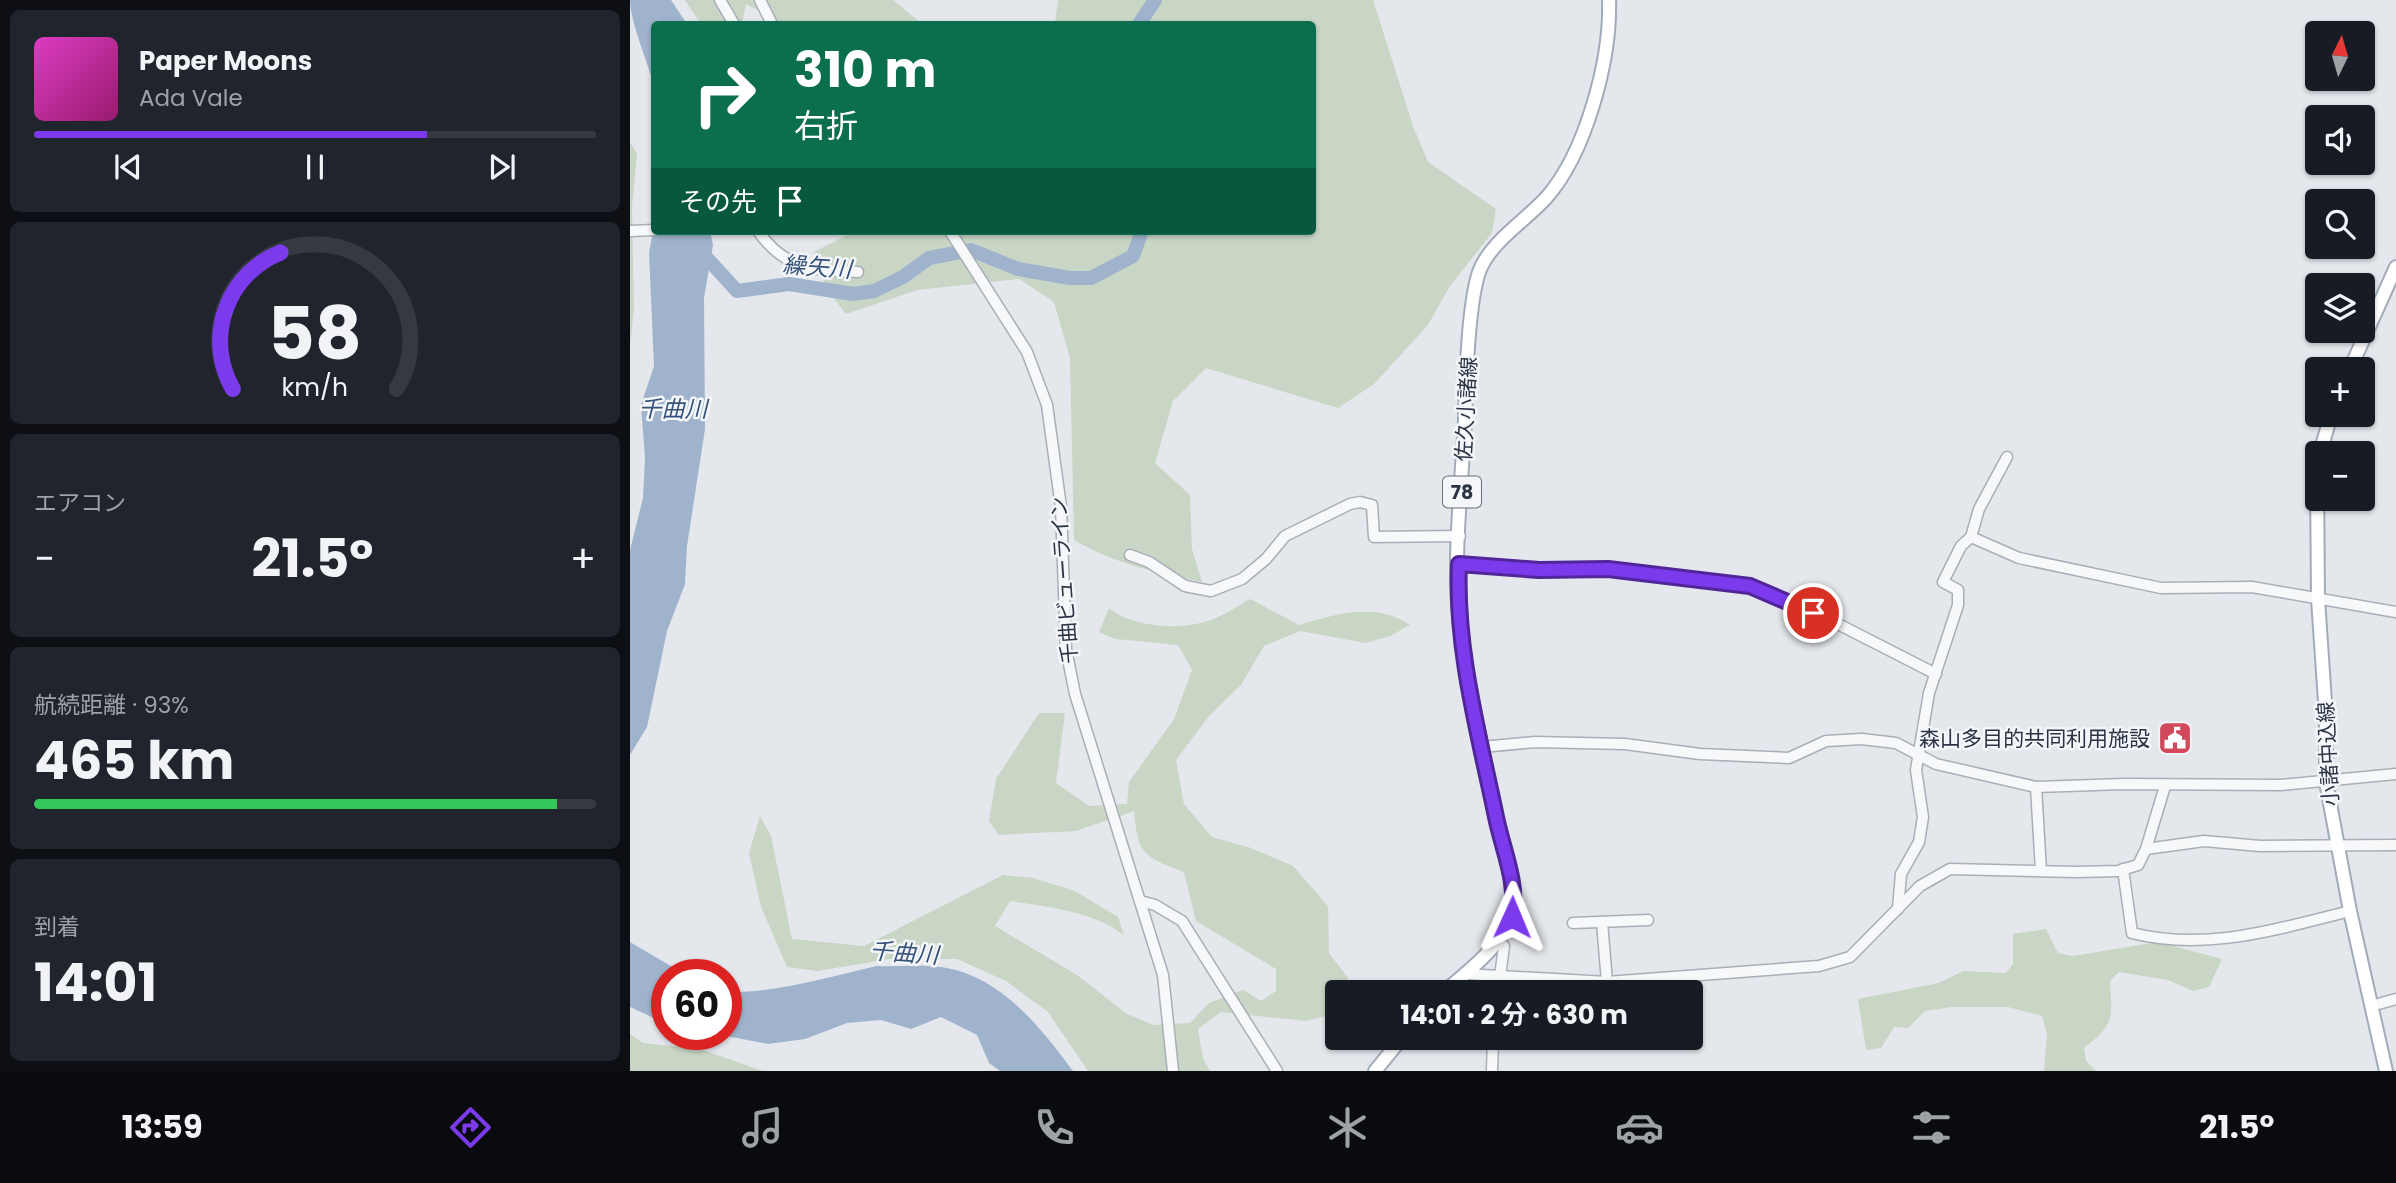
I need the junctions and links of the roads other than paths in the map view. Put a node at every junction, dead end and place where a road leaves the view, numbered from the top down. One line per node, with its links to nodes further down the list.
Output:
1 (720, 0): 4 (street)
2 (760, 0): 5 (street)
3 (1609, 0): 15 (main road, 佐久小諸線 / 78)
4 (732, 21)
5 (770, 21)
6 (651, 230): 7 (street)
7 (632, 231)
8 (761, 235): 11 (street)
9 (953, 235): 33 (street, 千曲ビューライン)
10 (2395, 270): 12 (main road)
11 (858, 272)
12 (2355, 357)
13 (2007, 457): 16 (street)
14 (2317, 511): 19 (main road, 小諸中込線)
15 (1460, 536): 17 (street); 18 (main road, 佐久小諸線 / 78)
16 (1971, 537): 19 (street); 21 (street)
17 (1130, 555)
18 (1459, 564): 21 (street); 22 (main road, 佐久小諸線 / 78)
19 (2318, 599): 20 (street); 25 (main road, 小諸中込線)
20 (2396, 612)
21 (1936, 674): 23 (street)
22 (1482, 747): 23 (street); 39 (main road, 佐久小諸線 / 78)
23 (1917, 755): 27 (street); 34 (street)
24 (2396, 774): 25 (street)
25 (2326, 782): 26 (street); 28 (main road, 小諸中込線)
26 (2165, 786): 27 (street); 30 (street)
27 (2036, 787): 32 (street)
28 (2336, 844): 29 (street); 30 (street); 35 (main road, 小諸中込線)
29 (2396, 845)
30 (2146, 849): 31 (street)
31 (2123, 869): 32 (street); 35 (street)
32 (2041, 871): 34 (street)
33 (1140, 901): 51 (street, 千曲ビューライン); 52 (street)
34 (1898, 910): 46 (street)
35 (2350, 911): 48 (main road, 小諸中込線)
36 (1647, 920): 37 (street)
37 (1602, 922): 38 (street); 45 (street)
38 (1573, 923)
39 (1499, 942): 40 (main road, 佐久小諸線 / 78); 41 (street)
40 (1465, 974): 41 (street); 42 (main road, 佐久小諸線 / 78)
41 (1501, 977): 43 (street); 44 (street)
42 (1458, 980)
43 (1500, 980)
44 (1565, 980)
45 (1607, 980)
46 (1634, 980)
47 (2396, 999): 48 (street)
48 (2371, 1006): 55 (main road, 小諸中込線)
49 (1392, 1050): 53 (main road)
50 (1493, 1050): 54 (street)
51 (1173, 1071)
52 (1277, 1071)
53 (1375, 1071)
54 (1492, 1071)
55 (2386, 1071)

